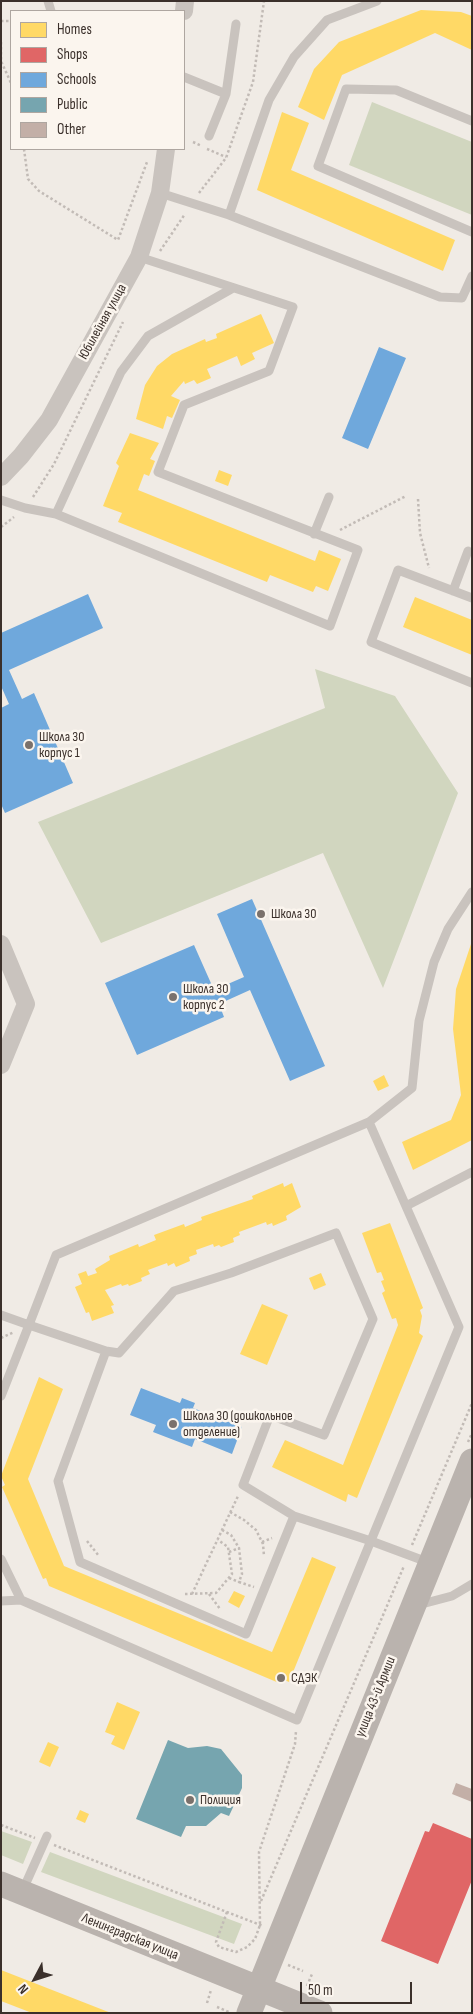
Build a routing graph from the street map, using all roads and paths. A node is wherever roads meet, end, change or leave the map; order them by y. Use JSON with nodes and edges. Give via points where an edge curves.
{"nodes":[{"id":1,"x":264,"y":1,"type":"edge"},
{"id":2,"x":377,"y":1,"type":"edge"},
{"id":3,"x":236,"y":24,"type":"dead end"},
{"id":4,"x":1,"y":42,"type":"edge"},
{"id":5,"x":185,"y":77,"type":"edge"},
{"id":6,"x":10,"y":81,"type":"edge"},
{"id":7,"x":226,"y":94,"type":"junction"},
{"id":8,"x":472,"y":121,"type":"edge"},
{"id":9,"x":209,"y":136,"type":"dead end"},
{"id":10,"x":193,"y":142,"type":"dead end"},
{"id":11,"x":24,"y":150,"type":"edge"},
{"id":12,"x":166,"y":150,"type":"edge"},
{"id":13,"x":226,"y":157,"type":"junction"},
{"id":14,"x":148,"y":158,"type":"dead end"},
{"id":15,"x":160,"y":193,"type":"junction"},
{"id":16,"x":192,"y":203,"type":"junction"},
{"id":17,"x":229,"y":216,"type":"junction"},
{"id":18,"x":472,"y":232,"type":"edge"},
{"id":19,"x":146,"y":260,"type":"junction"},
{"id":20,"x":472,"y":276,"type":"edge"},
{"id":21,"x":233,"y":288,"type":"junction"},
{"id":22,"x":127,"y":315,"type":"dead end"},
{"id":23,"x":1,"y":478,"type":"edge"},
{"id":24,"x":406,"y":496,"type":"dead end"},
{"id":25,"x":329,"y":497,"type":"dead end"},
{"id":26,"x":418,"y":499,"type":"dead end"},
{"id":27,"x":1,"y":500,"type":"edge"},
{"id":28,"x":26,"y":508,"type":"junction"},
{"id":29,"x":56,"y":514,"type":"junction"},
{"id":30,"x":1,"y":526,"type":"edge"},
{"id":31,"x":314,"y":534,"type":"junction"},
{"id":32,"x":325,"y":537,"type":"junction"},
{"id":33,"x":468,"y":551,"type":"dead end"},
{"id":34,"x":433,"y":583,"type":"junction"},
{"id":35,"x":453,"y":591,"type":"junction"},
{"id":36,"x":472,"y":598,"type":"edge"},
{"id":37,"x":472,"y":683,"type":"edge"},
{"id":38,"x":472,"y":892,"type":"edge"},
{"id":39,"x":1,"y":944,"type":"edge"},
{"id":40,"x":1,"y":1065,"type":"edge"},
{"id":41,"x":368,"y":1122,"type":"junction"},
{"id":42,"x":472,"y":1172,"type":"edge"},
{"id":43,"x":406,"y":1206,"type":"junction"},
{"id":44,"x":1,"y":1315,"type":"edge"},
{"id":45,"x":29,"y":1325,"type":"junction"},
{"id":46,"x":106,"y":1351,"type":"junction"},
{"id":47,"x":1,"y":1396,"type":"edge"},
{"id":48,"x":472,"y":1403,"type":"edge"},
{"id":49,"x":472,"y":1461,"type":"edge"},
{"id":50,"x":243,"y":1485,"type":"junction"},
{"id":51,"x":230,"y":1512,"type":"junction"},
{"id":52,"x":294,"y":1516,"type":"junction"},
{"id":53,"x":222,"y":1530,"type":"junction"},
{"id":54,"x":84,"y":1534,"type":"dead end"},
{"id":55,"x":218,"y":1540,"type":"junction"},
{"id":56,"x":371,"y":1541,"type":"junction"},
{"id":57,"x":239,"y":1548,"type":"junction"},
{"id":58,"x":228,"y":1552,"type":"junction"},
{"id":59,"x":408,"y":1555,"type":"junction"},
{"id":60,"x":1,"y":1559,"type":"edge"},
{"id":61,"x":264,"y":1562,"type":"dead end"},
{"id":62,"x":428,"y":1562,"type":"junction"},
{"id":63,"x":229,"y":1578,"type":"junction"},
{"id":64,"x":120,"y":1579,"type":"junction"},
{"id":65,"x":239,"y":1582,"type":"junction"},
{"id":66,"x":257,"y":1582,"type":"dead end"},
{"id":67,"x":472,"y":1584,"type":"edge"},
{"id":68,"x":156,"y":1594,"type":"junction"},
{"id":69,"x":192,"y":1594,"type":"junction"},
{"id":70,"x":21,"y":1600,"type":"junction"},
{"id":71,"x":1,"y":1601,"type":"edge"},
{"id":72,"x":413,"y":1607,"type":"junction"},
{"id":73,"x":297,"y":1720,"type":"junction"},
{"id":74,"x":1,"y":1825,"type":"edge"},
{"id":75,"x":46,"y":1839,"type":"junction"},
{"id":76,"x":12,"y":1888,"type":"edge"},
{"id":77,"x":261,"y":1900,"type":"junction"},
{"id":78,"x":227,"y":1912,"type":"junction"},
{"id":79,"x":269,"y":1929,"type":"junction"},
{"id":80,"x":216,"y":1972,"type":"junction"},
{"id":81,"x":259,"y":1989,"type":"junction"},
{"id":82,"x":217,"y":2007,"type":"dead end"},
{"id":83,"x":231,"y":2013,"type":"edge"},
{"id":84,"x":249,"y":2013,"type":"edge"},
{"id":85,"x":320,"y":2013,"type":"edge"}],
"edges":[{"from":1,"to":13,"type":"path","via":[[253,82]]},
{"from":2,"to":17,"type":"lane","via":[[327,20],[294,57],[269,100]]},
{"from":3,"to":7,"type":"lane"},
{"from":4,"to":6,"type":"path","via":[[1,61]]},
{"from":5,"to":7,"type":"lane"},
{"from":7,"to":9,"type":"lane"},
{"from":8,"to":18,"type":"lane","via":[[396,90],[346,89],[318,166]]},
{"from":10,"to":13,"type":"path"},
{"from":11,"to":14,"type":"path","via":[[28,179],[39,191],[118,240]]},
{"from":12,"to":15,"type":"street","name":"Юбилейная улица"},
{"from":13,"to":16,"type":"path"},
{"from":15,"to":16,"type":"lane"},
{"from":15,"to":19,"type":"street","name":"Юбилейная улица"},
{"from":16,"to":17,"type":"lane"},
{"from":16,"to":19,"type":"path"},
{"from":17,"to":20,"type":"lane","via":[[440,296],[462,298]]},
{"from":19,"to":21,"type":"lane"},
{"from":19,"to":23,"type":"street","name":"Юбилейная улица","via":[[49,420]]},
{"from":21,"to":29,"type":"lane","via":[[148,336],[122,372]]},
{"from":21,"to":31,"type":"lane","via":[[293,307],[269,371],[184,405],[158,472]]},
{"from":22,"to":28,"type":"path","via":[[54,464]]},
{"from":24,"to":32,"type":"path"},
{"from":25,"to":31,"type":"lane"},
{"from":26,"to":34,"type":"path","via":[[420,532]]},
{"from":27,"to":28,"type":"lane"},
{"from":28,"to":29,"type":"lane"},
{"from":28,"to":30,"type":"path"},
{"from":29,"to":32,"type":"lane","via":[[330,626],[358,550]]},
{"from":31,"to":32,"type":"lane"},
{"from":33,"to":35,"type":"lane"},
{"from":34,"to":35,"type":"lane"},
{"from":34,"to":37,"type":"lane","via":[[398,570],[371,642]]},
{"from":35,"to":36,"type":"lane"},
{"from":38,"to":41,"type":"lane","via":[[448,929],[434,962],[419,1021],[412,1088]]},
{"from":39,"to":40,"type":"street","via":[[26,1004]]},
{"from":41,"to":43,"type":"lane"},
{"from":41,"to":45,"type":"lane","via":[[56,1255]]},
{"from":42,"to":43,"type":"lane"},
{"from":43,"to":56,"type":"lane","via":[[459,1327]]},
{"from":44,"to":45,"type":"lane"},
{"from":45,"to":46,"type":"lane"},
{"from":45,"to":47,"type":"lane"},
{"from":46,"to":50,"type":"lane","via":[[119,1353],[174,1292],[336,1233],[373,1319],[324,1435],[270,1415]]},
{"from":46,"to":64,"type":"lane","via":[[58,1481],[80,1562]]},
{"from":48,"to":59,"type":"path"},
{"from":49,"to":62,"type":"main road","name":"улица 43-й Армии"},
{"from":50,"to":51,"type":"path"},
{"from":50,"to":52,"type":"lane"},
{"from":51,"to":53,"type":"path"},
{"from":51,"to":61,"type":"path","via":[[256,1530],[264,1544]]},
{"from":52,"to":56,"type":"lane"},
{"from":52,"to":68,"type":"lane","via":[[246,1634]]},
{"from":53,"to":55,"type":"path"},
{"from":53,"to":57,"type":"path"},
{"from":54,"to":64,"type":"path"},
{"from":55,"to":58,"type":"path","via":[[228,1547]]},
{"from":55,"to":69,"type":"path"},
{"from":56,"to":59,"type":"lane"},
{"from":56,"to":73,"type":"lane"},
{"from":57,"to":58,"type":"path"},
{"from":57,"to":65,"type":"path","via":[[242,1574]]},
{"from":58,"to":63,"type":"path","via":[[232,1574]]},
{"from":59,"to":62,"type":"lane"},
{"from":59,"to":77,"type":"path"},
{"from":60,"to":70,"type":"lane"},
{"from":62,"to":72,"type":"main road","name":"улица 43-й Армии"},
{"from":63,"to":65,"type":"path"},
{"from":63,"to":69,"type":"path","via":[[216,1593]]},
{"from":64,"to":68,"type":"lane"},
{"from":65,"to":66,"type":"path","via":[[254,1587]]},
{"from":67,"to":72,"type":"lane","via":[[452,1596]]},
{"from":68,"to":69,"type":"path"},
{"from":70,"to":71,"type":"lane"},
{"from":70,"to":73,"type":"lane"},
{"from":72,"to":79,"type":"main road","name":"улица 43-й Армии"},
{"from":73,"to":77,"type":"path","via":[[296,1744],[259,1852]]},
{"from":74,"to":75,"type":"path"},
{"from":75,"to":76,"type":"lane"},
{"from":75,"to":78,"type":"path"},
{"from":76,"to":80,"type":"main road","name":"Ленинградская улица"},
{"from":77,"to":79,"type":"path"},
{"from":78,"to":79,"type":"path"},
{"from":78,"to":79,"type":"path","via":[[216,1942],[218,1947],[236,1952]]},
{"from":79,"to":80,"type":"main road","name":"улица 43-й Армии","via":[[263,1954],[252,1963]]},
{"from":79,"to":81,"type":"main road","name":"улица 43-й Армии"},
{"from":80,"to":81,"type":"main road","name":"Ленинградская улица"},
{"from":81,"to":84,"type":"main road","name":"улица 43-й Армии"},
{"from":81,"to":85,"type":"main road","name":"Ленинградская улица"},
{"from":82,"to":83,"type":"path"}]}
